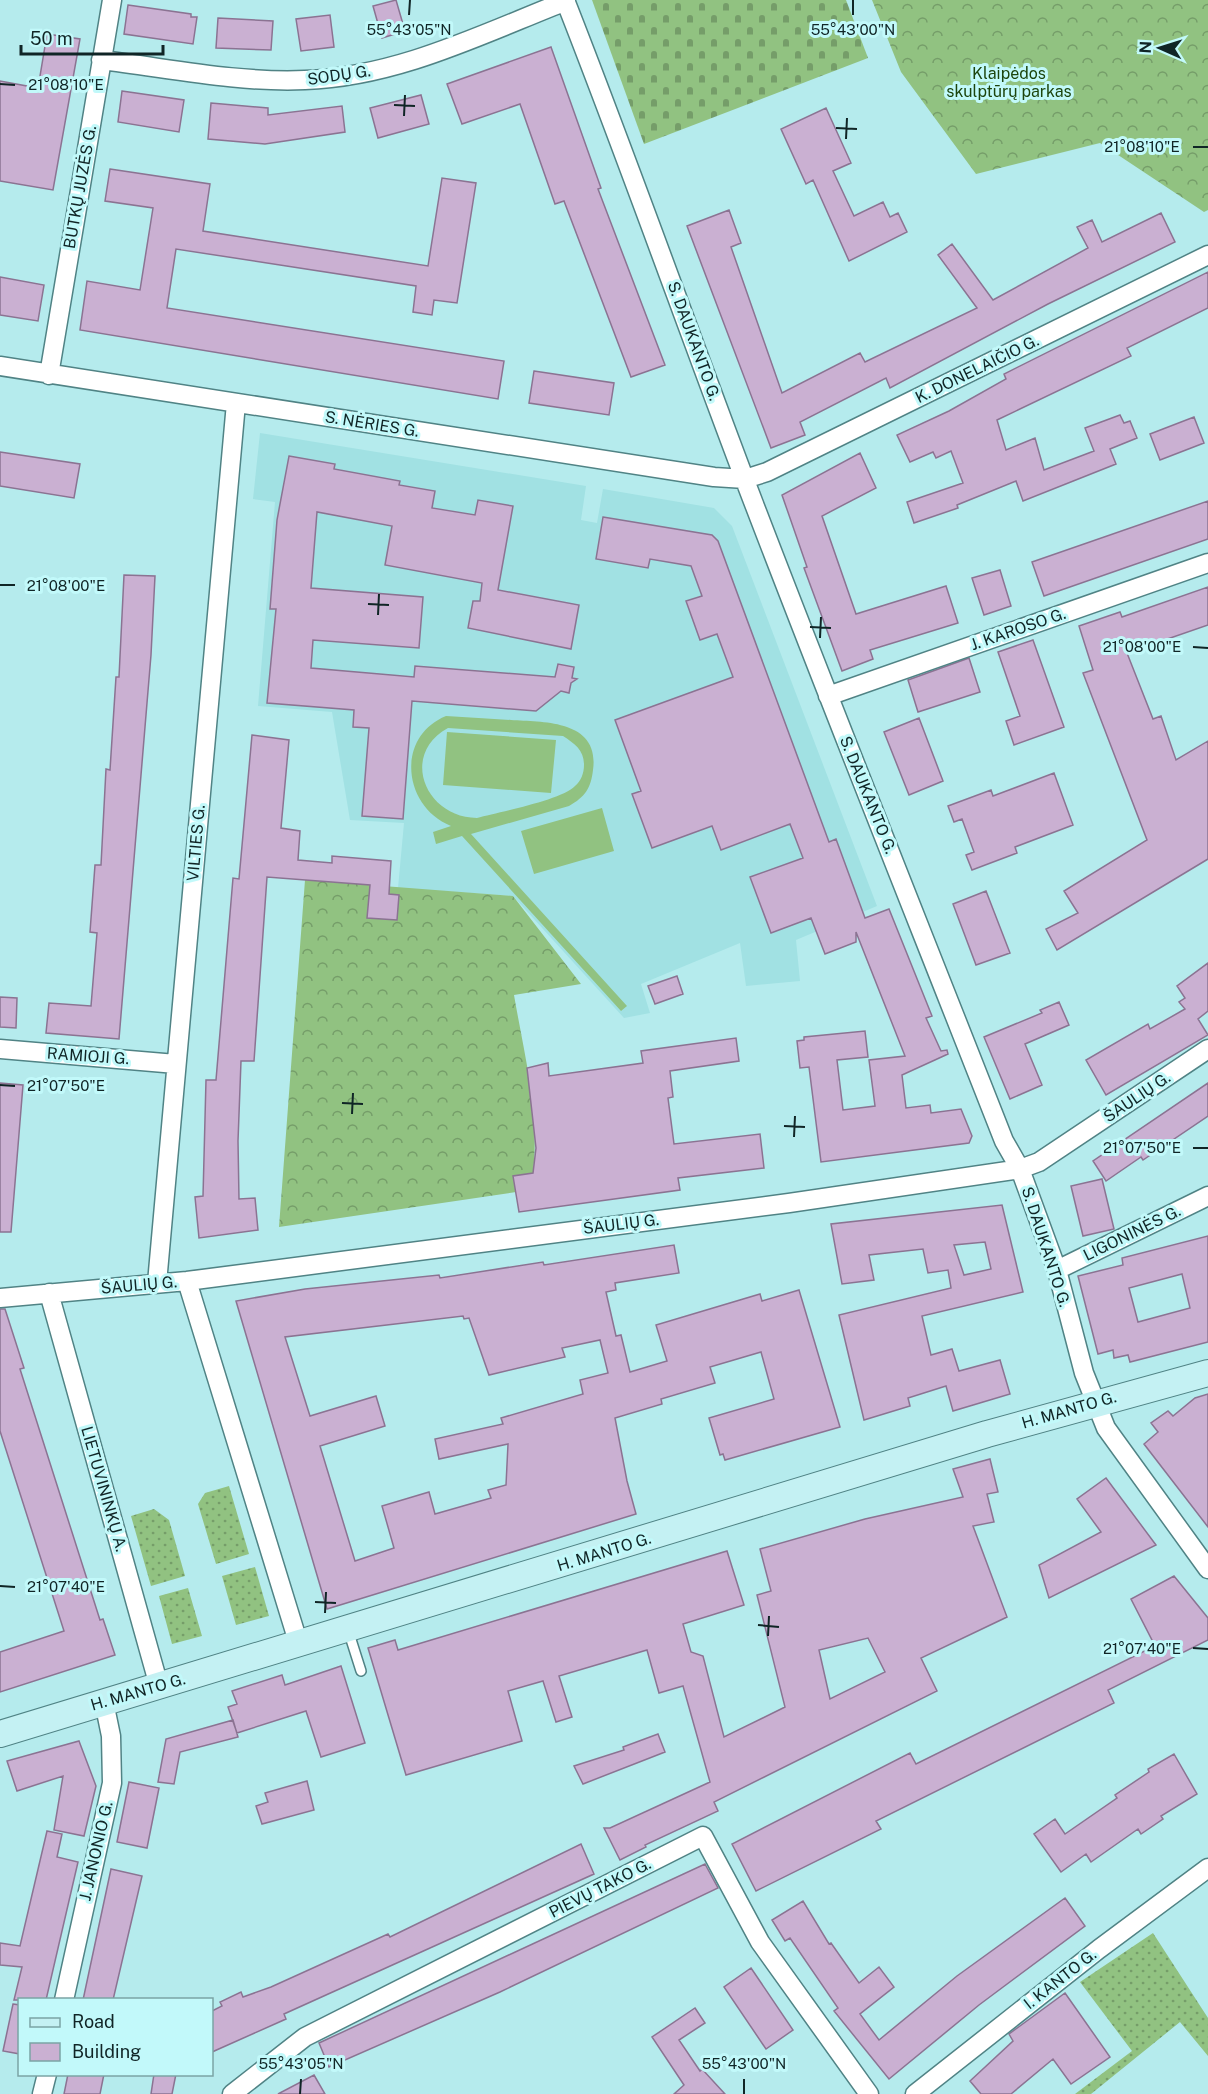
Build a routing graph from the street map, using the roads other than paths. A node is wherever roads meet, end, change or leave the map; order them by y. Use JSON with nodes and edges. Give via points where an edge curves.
{"nodes":[{"id":1,"x":112,"y":0,"type":"edge"},
{"id":2,"x":565,"y":1,"type":"edge"},
{"id":3,"x":101,"y":60,"type":"junction"},
{"id":4,"x":1208,"y":255,"type":"edge"},
{"id":5,"x":0,"y":366,"type":"edge"},
{"id":6,"x":49,"y":375,"type":"junction"},
{"id":7,"x":236,"y":403,"type":"junction"},
{"id":8,"x":745,"y":479,"type":"junction"},
{"id":9,"x":1208,"y":563,"type":"edge"},
{"id":10,"x":828,"y":696,"type":"junction"},
{"id":11,"x":0,"y":1049,"type":"edge"},
{"id":12,"x":1208,"y":1049,"type":"edge"},
{"id":13,"x":176,"y":1064,"type":"junction"},
{"id":14,"x":1020,"y":1169,"type":"junction"},
{"id":15,"x":1208,"y":1196,"type":"edge"},
{"id":16,"x":1057,"y":1270,"type":"junction"},
{"id":17,"x":187,"y":1281,"type":"junction"},
{"id":18,"x":157,"y":1283,"type":"junction"},
{"id":19,"x":49,"y":1293,"type":"junction"},
{"id":20,"x":0,"y":1298,"type":"edge"},
{"id":21,"x":1208,"y":1373,"type":"edge"},
{"id":22,"x":1096,"y":1402,"type":"junction"},
{"id":23,"x":1208,"y":1569,"type":"edge"},
{"id":24,"x":348,"y":1630,"type":"junction"},
{"id":25,"x":299,"y":1645,"type":"junction"},
{"id":26,"x":361,"y":1671,"type":"dead end"},
{"id":27,"x":159,"y":1686,"type":"junction"},
{"id":28,"x":104,"y":1702,"type":"junction"},
{"id":29,"x":0,"y":1734,"type":"edge"},
{"id":30,"x":1208,"y":1868,"type":"edge"},
{"id":31,"x":63,"y":1998,"type":"edge"},
{"id":32,"x":46,"y":2076,"type":"edge"},
{"id":33,"x":42,"y":2094,"type":"edge"},
{"id":34,"x":232,"y":2094,"type":"edge"},
{"id":35,"x":869,"y":2094,"type":"edge"},
{"id":36,"x":915,"y":2094,"type":"edge"}],
"edges":[{"from":1,"to":3,"type":"street","name":"BUTKŲ JUZĖS G."},
{"from":2,"to":3,"type":"street","name":"SODŲ G.","via":[[422,58],[343,76],[267,81]]},
{"from":2,"to":8,"type":"street","name":"S. DAUKANTO G."},
{"from":3,"to":6,"type":"street","name":"BUTKŲ JUZĖS G."},
{"from":4,"to":8,"type":"street","name":"K. DONELAIČIO G.","via":[[894,411]]},
{"from":5,"to":6,"type":"street","name":"S. NĖRIES G."},
{"from":6,"to":7,"type":"street","name":"S. NĖRIES G."},
{"from":7,"to":8,"type":"street","name":"S. NĖRIES G."},
{"from":7,"to":13,"type":"street","name":"VILTIES G."},
{"from":8,"to":10,"type":"street","name":"S. DAUKANTO G."},
{"from":9,"to":10,"type":"street","name":"J. KAROSO G."},
{"from":10,"to":14,"type":"street","name":"S. DAUKANTO G.","via":[[1004,1141]]},
{"from":11,"to":13,"type":"street","name":"RAMIOJI G."},
{"from":12,"to":14,"type":"street","name":"ŠAULIŲ G.","via":[[1039,1162]]},
{"from":13,"to":18,"type":"street","name":"VILTIES G."},
{"from":14,"to":16,"type":"street","name":"S. DAUKANTO G."},
{"from":14,"to":17,"type":"street","name":"ŠAULIŲ G."},
{"from":15,"to":16,"type":"street","name":"LIGONINĖS G."},
{"from":16,"to":22,"type":"street","name":"S. DAUKANTO G.","via":[[1084,1373]]},
{"from":17,"to":18,"type":"street","name":"ŠAULIŲ G."},
{"from":17,"to":25,"type":"street"},
{"from":18,"to":19,"type":"street","name":"ŠAULIŲ G."},
{"from":19,"to":20,"type":"street","name":"ŠAULIŲ G."},
{"from":19,"to":27,"type":"street","name":"LIETUVININKŲ A."},
{"from":21,"to":22,"type":"main road","name":"H. MANTO G."},
{"from":22,"to":23,"type":"street","name":"S. DAUKANTO G.","via":[[1106,1428]]},
{"from":22,"to":24,"type":"main road","name":"H. MANTO G."},
{"from":24,"to":25,"type":"main road","name":"H. MANTO G."},
{"from":24,"to":26,"type":"lane"},
{"from":25,"to":27,"type":"main road","name":"H. MANTO G."},
{"from":27,"to":28,"type":"main road","name":"H. MANTO G."},
{"from":28,"to":29,"type":"main road","name":"H. MANTO G."},
{"from":28,"to":31,"type":"street","name":"J. JANONIO G.","via":[[111,1736],[112,1783]]},
{"from":30,"to":36,"type":"street","name":"I. KANTO G."},
{"from":32,"to":33,"type":"street"},
{"from":34,"to":35,"type":"street","name":"PIEVŲ TAKO G.","via":[[305,2037],[703,1836],[760,1942]]}]}
